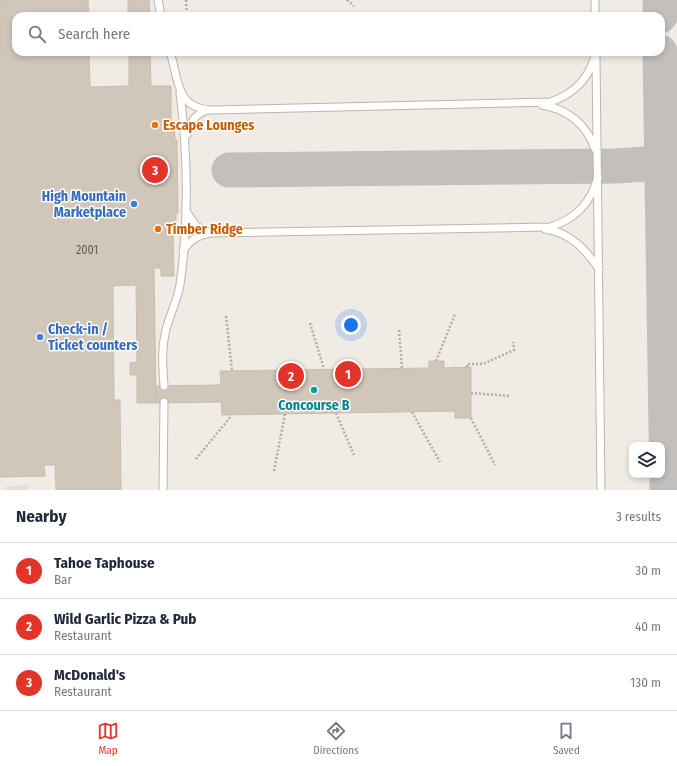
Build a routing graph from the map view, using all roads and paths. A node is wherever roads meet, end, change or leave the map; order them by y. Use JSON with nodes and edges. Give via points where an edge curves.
{"nodes":[{"id":1,"x":158,"y":0,"type":"edge"},
{"id":2,"x":186,"y":0,"type":"edge"},
{"id":3,"x":347,"y":0,"type":"edge"},
{"id":4,"x":595,"y":0,"type":"edge"},
{"id":5,"x":354,"y":6,"type":"dead end"},
{"id":6,"x":160,"y":12,"type":"edge"},
{"id":7,"x":186,"y":12,"type":"edge"},
{"id":8,"x":595,"y":12,"type":"edge"},
{"id":9,"x":171,"y":56,"type":"edge"},
{"id":10,"x":595,"y":56,"type":"edge"},
{"id":11,"x":596,"y":56,"type":"edge"},
{"id":12,"x":179,"y":88,"type":"junction"},
{"id":13,"x":534,"y":104,"type":"junction"},
{"id":14,"x":211,"y":110,"type":"junction"},
{"id":15,"x":186,"y":142,"type":"junction"},
{"id":16,"x":598,"y":159,"type":"junction"},
{"id":17,"x":598,"y":177,"type":"junction"},
{"id":18,"x":186,"y":211,"type":"junction"},
{"id":19,"x":539,"y":229,"type":"junction"},
{"id":20,"x":211,"y":233,"type":"junction"},
{"id":21,"x":183,"y":251,"type":"junction"},
{"id":22,"x":599,"y":269,"type":"junction"},
{"id":23,"x":455,"y":314,"type":"dead end"},
{"id":24,"x":226,"y":316,"type":"dead end"},
{"id":25,"x":310,"y":323,"type":"dead end"},
{"id":26,"x":399,"y":330,"type":"dead end"},
{"id":27,"x":513,"y":342,"type":"dead end"},
{"id":28,"x":436,"y":361,"type":"dead end"},
{"id":29,"x":467,"y":367,"type":"dead end"},
{"id":30,"x":402,"y":368,"type":"dead end"},
{"id":31,"x":324,"y":369,"type":"dead end"},
{"id":32,"x":232,"y":371,"type":"dead end"},
{"id":33,"x":164,"y":386,"type":"dead end"},
{"id":34,"x":471,"y":393,"type":"dead end"},
{"id":35,"x":510,"y":396,"type":"dead end"},
{"id":36,"x":164,"y":402,"type":"dead end"},
{"id":37,"x":412,"y":412,"type":"dead end"},
{"id":38,"x":336,"y":413,"type":"dead end"},
{"id":39,"x":284,"y":414,"type":"dead end"},
{"id":40,"x":232,"y":415,"type":"dead end"},
{"id":41,"x":471,"y":418,"type":"dead end"},
{"id":42,"x":354,"y":455,"type":"dead end"},
{"id":43,"x":196,"y":459,"type":"dead end"},
{"id":44,"x":440,"y":462,"type":"dead end"},
{"id":45,"x":495,"y":465,"type":"dead end"},
{"id":46,"x":274,"y":471,"type":"dead end"},
{"id":47,"x":163,"y":490,"type":"edge"},
{"id":48,"x":601,"y":490,"type":"edge"}],
"edges":[{"from":1,"to":6,"type":"lane"},
{"from":2,"to":7,"type":"path"},
{"from":3,"to":5,"type":"path"},
{"from":4,"to":8,"type":"lane"},
{"from":9,"to":12,"type":"lane"},
{"from":10,"to":13,"type":"lane","via":[[590,70],[577,88],[560,99]]},
{"from":11,"to":16,"type":"lane"},
{"from":12,"to":14,"type":"lane","via":[[184,98],[192,105]]},
{"from":12,"to":15,"type":"lane"},
{"from":13,"to":14,"type":"lane"},
{"from":13,"to":16,"type":"lane","via":[[556,108],[578,121],[591,138]]},
{"from":14,"to":15,"type":"lane","via":[[199,114],[192,121]]},
{"from":15,"to":18,"type":"lane"},
{"from":16,"to":17,"type":"lane"},
{"from":17,"to":19,"type":"lane","via":[[591,196],[579,212],[558,225]]},
{"from":17,"to":22,"type":"lane"},
{"from":18,"to":20,"type":"lane","via":[[196,226]]},
{"from":18,"to":21,"type":"lane"},
{"from":19,"to":20,"type":"lane"},
{"from":19,"to":22,"type":"lane","via":[[553,230],[572,238]]},
{"from":20,"to":21,"type":"lane","via":[[195,238]]},
{"from":21,"to":33,"type":"lane","via":[[180,285],[163,345]]},
{"from":22,"to":48,"type":"lane"},
{"from":23,"to":28,"type":"path"},
{"from":24,"to":32,"type":"path"},
{"from":25,"to":31,"type":"path"},
{"from":26,"to":30,"type":"path"},
{"from":27,"to":29,"type":"path","via":[[514,350],[483,364],[467,364]]},
{"from":34,"to":35,"type":"path"},
{"from":36,"to":47,"type":"lane"},
{"from":37,"to":44,"type":"path"},
{"from":38,"to":42,"type":"path"},
{"from":39,"to":46,"type":"path"},
{"from":40,"to":43,"type":"path"},
{"from":41,"to":45,"type":"path"}]}
